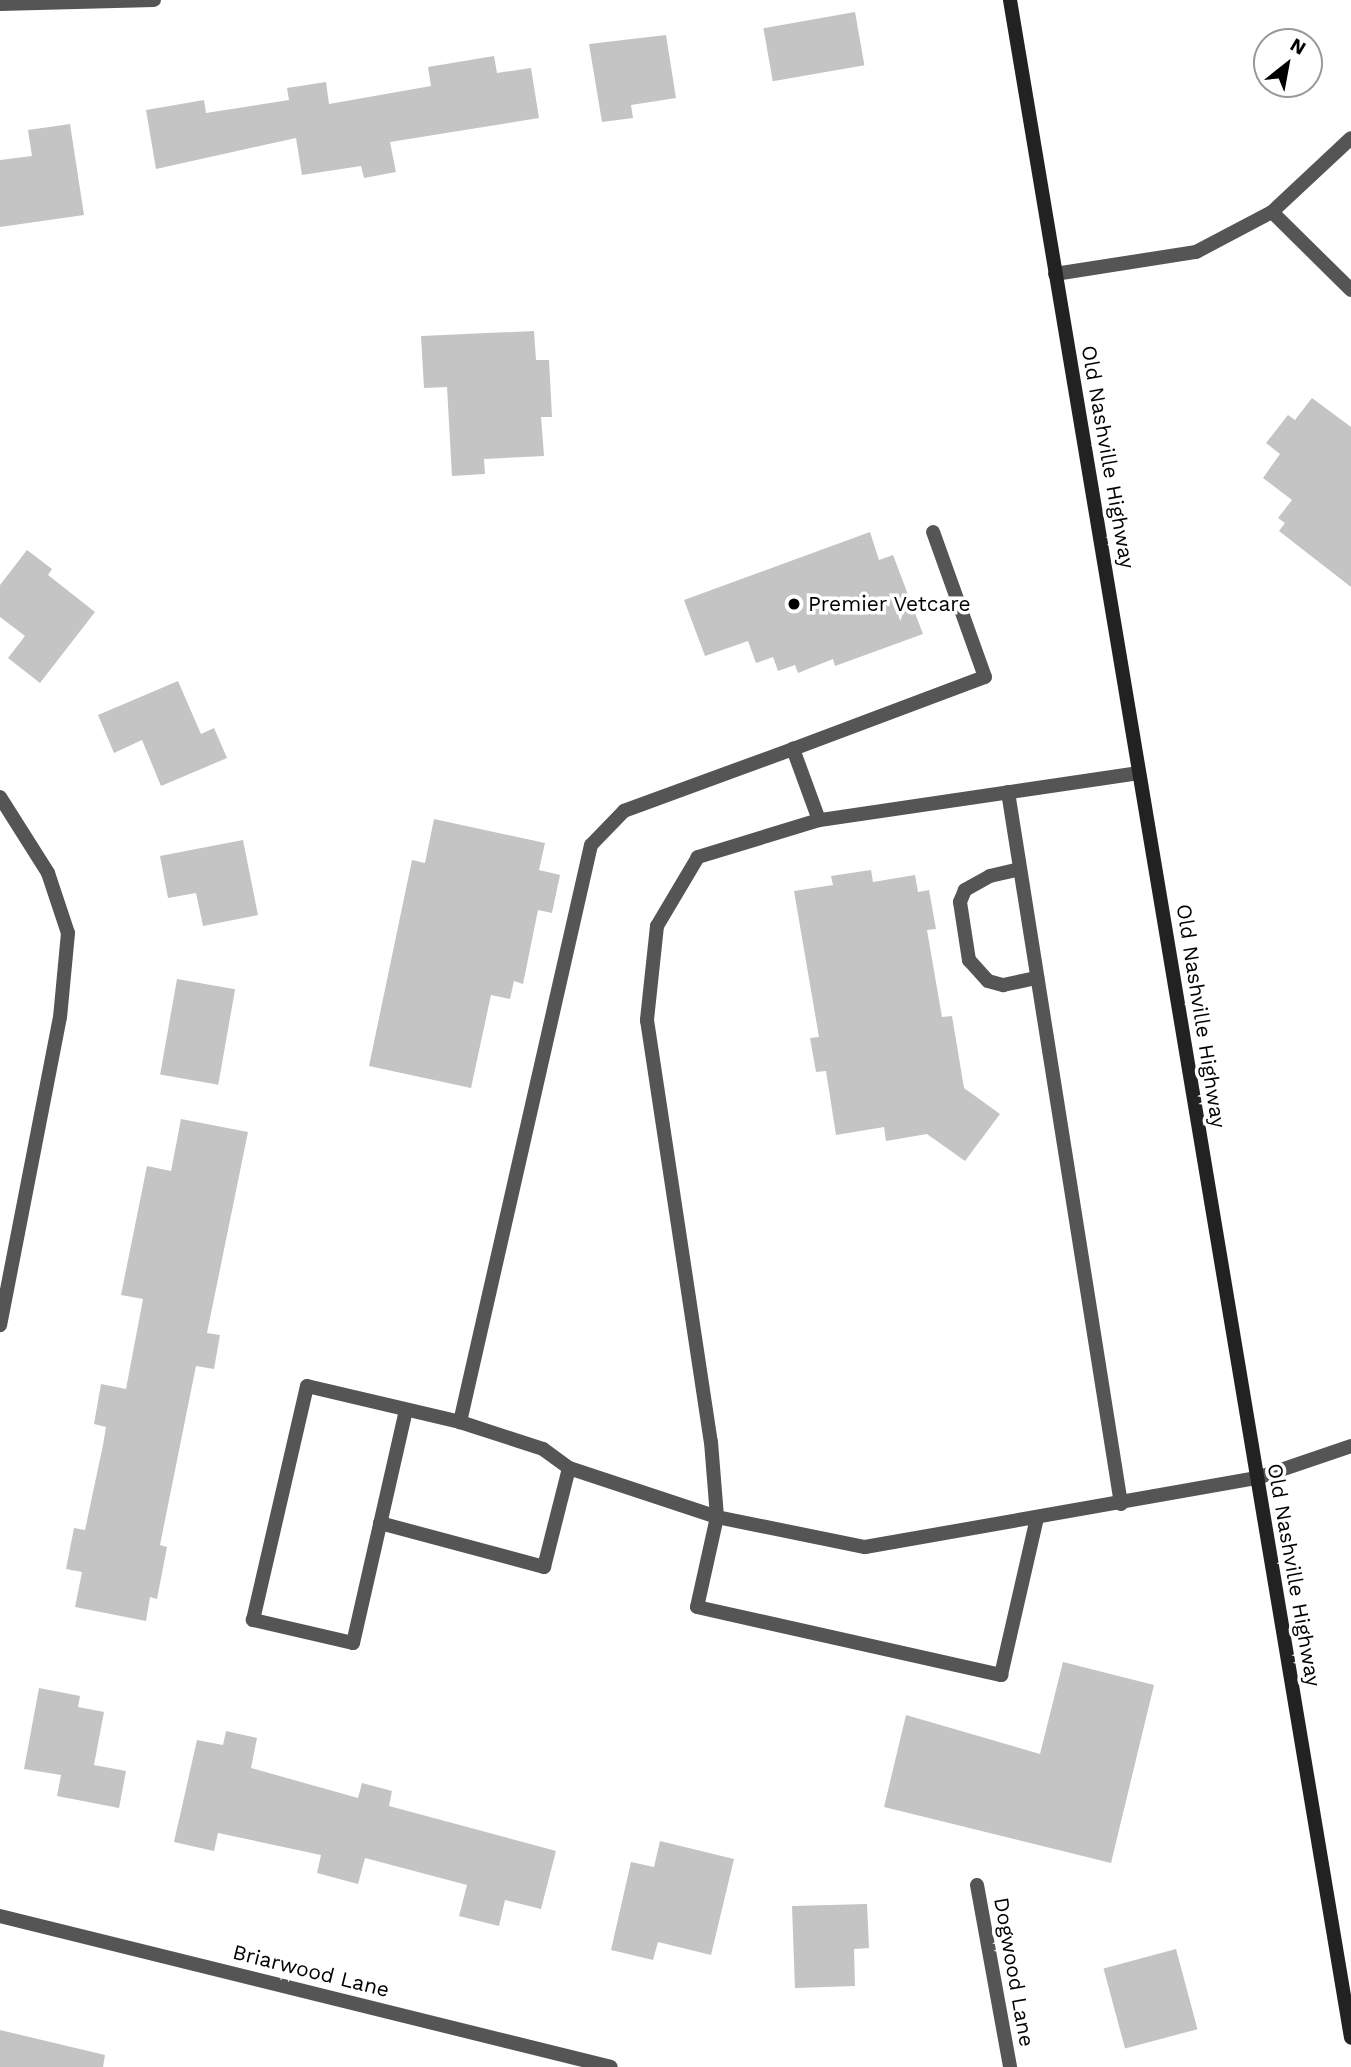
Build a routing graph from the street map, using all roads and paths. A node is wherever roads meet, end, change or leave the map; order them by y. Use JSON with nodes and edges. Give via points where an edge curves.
{"nodes":[{"id":1,"x":154,"y":0,"type":"edge"},
{"id":2,"x":1010,"y":0,"type":"edge"},
{"id":3,"x":0,"y":4,"type":"edge"},
{"id":4,"x":1351,"y":138,"type":"edge"},
{"id":5,"x":1272,"y":212,"type":"junction"},
{"id":6,"x":1055,"y":274,"type":"junction"},
{"id":7,"x":1351,"y":290,"type":"edge"},
{"id":8,"x":933,"y":532,"type":"dead end"},
{"id":9,"x":793,"y":749,"type":"junction"},
{"id":10,"x":1139,"y":773,"type":"junction"},
{"id":11,"x":1008,"y":792,"type":"junction"},
{"id":12,"x":0,"y":797,"type":"edge"},
{"id":13,"x":819,"y":820,"type":"junction"},
{"id":14,"x":1020,"y":870,"type":"junction"},
{"id":15,"x":1037,"y":978,"type":"junction"},
{"id":16,"x":0,"y":1325,"type":"edge"},
{"id":17,"x":406,"y":1410,"type":"junction"},
{"id":18,"x":460,"y":1422,"type":"junction"},
{"id":19,"x":1351,"y":1446,"type":"edge"},
{"id":20,"x":569,"y":1468,"type":"junction"},
{"id":21,"x":1257,"y":1478,"type":"junction"},
{"id":22,"x":1121,"y":1504,"type":"junction"},
{"id":23,"x":718,"y":1517,"type":"junction"},
{"id":24,"x":1037,"y":1518,"type":"junction"},
{"id":25,"x":380,"y":1523,"type":"junction"},
{"id":26,"x":978,"y":1885,"type":"dead end"},
{"id":27,"x":0,"y":1916,"type":"edge"},
{"id":28,"x":1351,"y":2038,"type":"edge"},
{"id":29,"x":611,"y":2067,"type":"edge"},
{"id":30,"x":1010,"y":2067,"type":"edge"}],
"edges":[{"from":1,"to":3,"type":"street"},
{"from":2,"to":6,"type":"main road","name":"Old Nashville Highway"},
{"from":4,"to":5,"type":"street"},
{"from":5,"to":6,"type":"street","via":[[1196,252]]},
{"from":5,"to":7,"type":"street"},
{"from":6,"to":10,"type":"main road","name":"Old Nashville Highway"},
{"from":8,"to":9,"type":"street","via":[[985,677]]},
{"from":9,"to":13,"type":"street"},
{"from":9,"to":18,"type":"street","via":[[624,811],[591,845]]},
{"from":10,"to":11,"type":"street"},
{"from":10,"to":21,"type":"main road","name":"Old Nashville Highway"},
{"from":11,"to":13,"type":"street"},
{"from":11,"to":14,"type":"street"},
{"from":12,"to":16,"type":"street","via":[[48,873],[68,933],[60,1017]]},
{"from":13,"to":23,"type":"street","via":[[698,857],[657,926],[647,1020],[711,1442]]},
{"from":14,"to":15,"type":"street"},
{"from":14,"to":15,"type":"street","via":[[990,876],[965,890],[960,902],[967,948],[974,971],[988,981],[1003,985]]},
{"from":15,"to":22,"type":"street"},
{"from":17,"to":18,"type":"street"},
{"from":17,"to":25,"type":"street"},
{"from":17,"to":25,"type":"street","via":[[307,1387],[253,1620],[353,1643]]},
{"from":18,"to":20,"type":"street","via":[[543,1449]]},
{"from":19,"to":21,"type":"street"},
{"from":20,"to":23,"type":"street"},
{"from":20,"to":25,"type":"street","via":[[544,1567]]},
{"from":21,"to":22,"type":"street"},
{"from":21,"to":28,"type":"main road","name":"Old Nashville Highway"},
{"from":22,"to":24,"type":"street"},
{"from":23,"to":24,"type":"street","via":[[865,1547]]},
{"from":23,"to":24,"type":"street","via":[[697,1608],[1001,1675]]},
{"from":26,"to":30,"type":"street","name":"Dogwood Lane"},
{"from":27,"to":29,"type":"street","name":"Briarwood Lane"}]}
